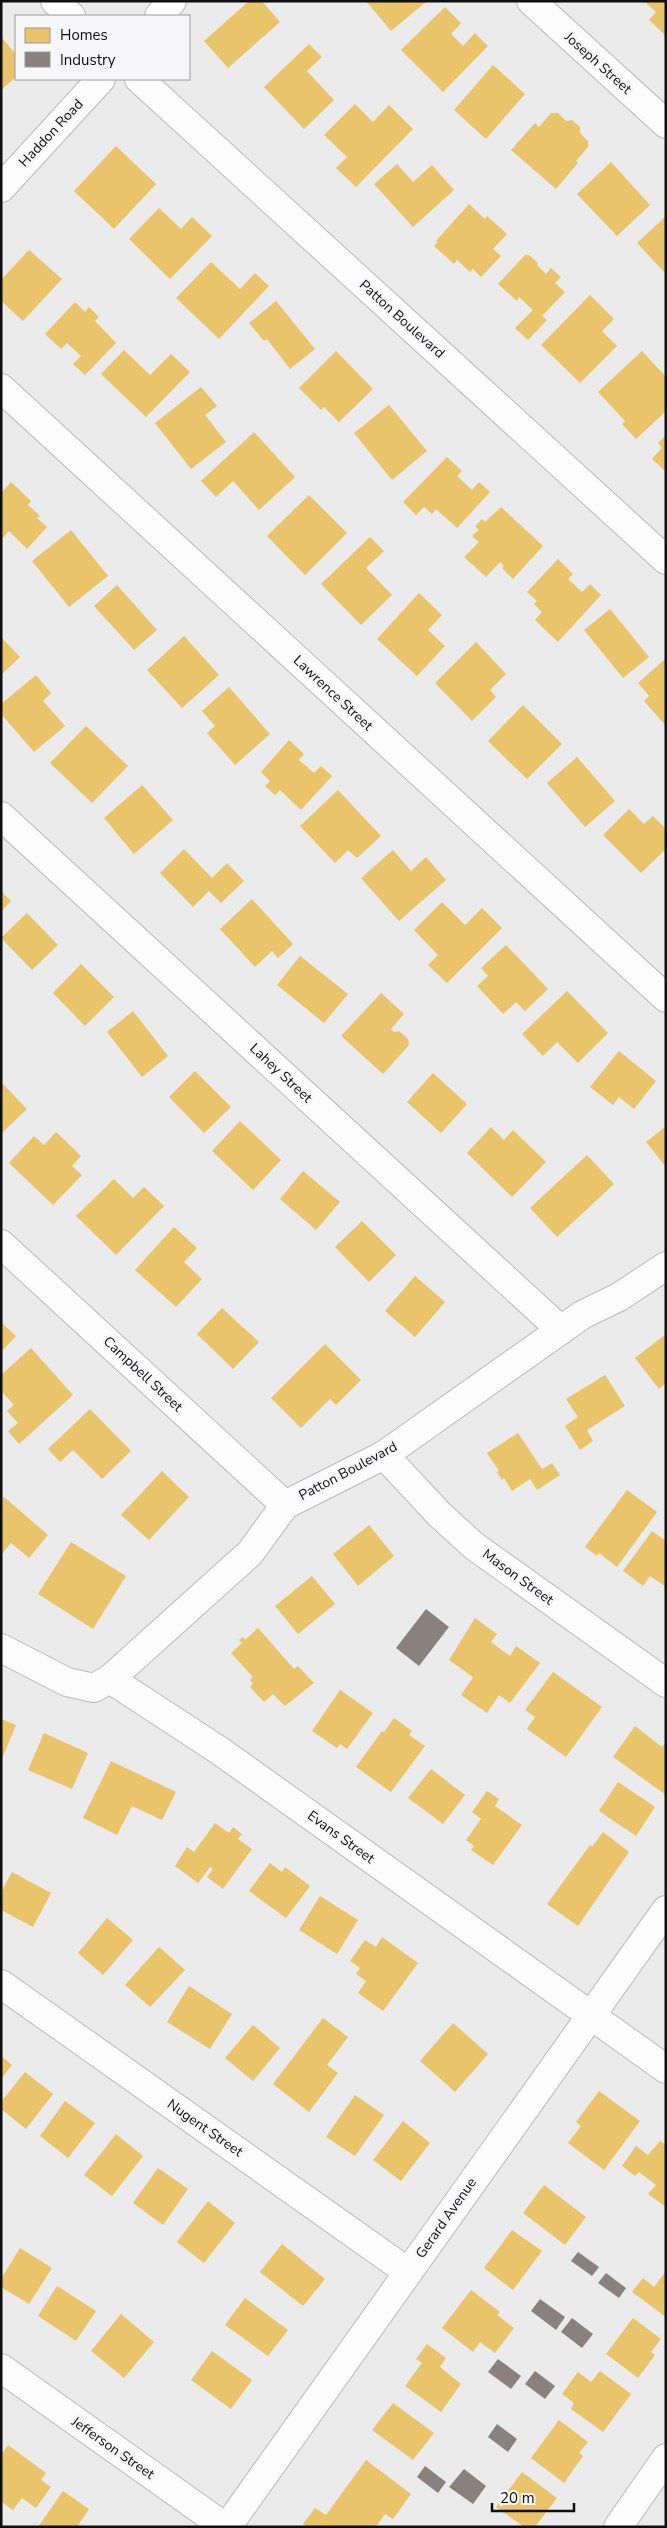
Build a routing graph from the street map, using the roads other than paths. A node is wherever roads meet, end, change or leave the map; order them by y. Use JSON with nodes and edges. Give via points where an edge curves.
{"nodes":[{"id":1,"x":55,"y":1,"type":"edge"},
{"id":2,"x":172,"y":1,"type":"edge"},
{"id":3,"x":531,"y":1,"type":"edge"},
{"id":4,"x":70,"y":15,"type":"edge"},
{"id":5,"x":160,"y":15,"type":"edge"},
{"id":6,"x":100,"y":80,"type":"edge"},
{"id":7,"x":140,"y":80,"type":"edge"},
{"id":8,"x":666,"y":124,"type":"edge"},
{"id":9,"x":1,"y":188,"type":"edge"},
{"id":10,"x":1,"y":388,"type":"edge"},
{"id":11,"x":666,"y":560,"type":"edge"},
{"id":12,"x":1,"y":816,"type":"edge"},
{"id":13,"x":666,"y":998,"type":"edge"},
{"id":14,"x":1,"y":1244,"type":"edge"},
{"id":15,"x":666,"y":1266,"type":"edge"},
{"id":16,"x":561,"y":1330,"type":"junction"},
{"id":17,"x":384,"y":1455,"type":"junction"},
{"id":18,"x":285,"y":1505,"type":"junction"},
{"id":19,"x":1,"y":1648,"type":"edge"},
{"id":20,"x":110,"y":1679,"type":"junction"},
{"id":21,"x":666,"y":1683,"type":"edge"},
{"id":22,"x":666,"y":1910,"type":"edge"},
{"id":23,"x":1,"y":1984,"type":"edge"},
{"id":24,"x":591,"y":2015,"type":"junction"},
{"id":25,"x":666,"y":2069,"type":"edge"},
{"id":26,"x":408,"y":2272,"type":"junction"},
{"id":27,"x":1,"y":2368,"type":"edge"},
{"id":28,"x":666,"y":2458,"type":"edge"},
{"id":29,"x":226,"y":2527,"type":"edge"},
{"id":30,"x":618,"y":2527,"type":"edge"}],
"edges":[{"from":1,"to":4,"type":"street"},
{"from":2,"to":5,"type":"street"},
{"from":3,"to":8,"type":"street","name":"Joseph Street"},
{"from":6,"to":9,"type":"street","name":"Haddon Road"},
{"from":7,"to":11,"type":"street","name":"Patton Boulevard"},
{"from":10,"to":13,"type":"street","name":"Lawrence Street"},
{"from":12,"to":16,"type":"street","name":"Lahey Street"},
{"from":14,"to":18,"type":"street","name":"Campbell Street"},
{"from":15,"to":16,"type":"street","name":"Patton Boulevard"},
{"from":16,"to":17,"type":"street","name":"Patton Boulevard"},
{"from":17,"to":18,"type":"street","name":"Patton Boulevard"},
{"from":17,"to":21,"type":"street","name":"Mason Street","via":[[474,1546]]},
{"from":18,"to":20,"type":"street","name":"Patton Boulevard","via":[[250,1553]]},
{"from":19,"to":20,"type":"street","via":[[67,1682],[94,1688]]},
{"from":20,"to":24,"type":"street","name":"Evans Street","via":[[220,1751]]},
{"from":22,"to":24,"type":"street","name":"Gerard Avenue"},
{"from":23,"to":26,"type":"street","name":"Nugent Street"},
{"from":24,"to":25,"type":"street","name":"Evans Street"},
{"from":24,"to":26,"type":"street","name":"Gerard Avenue"},
{"from":26,"to":29,"type":"street","name":"Gerard Avenue"},
{"from":27,"to":29,"type":"street","name":"Jefferson Street"},
{"from":28,"to":30,"type":"street"}]}
